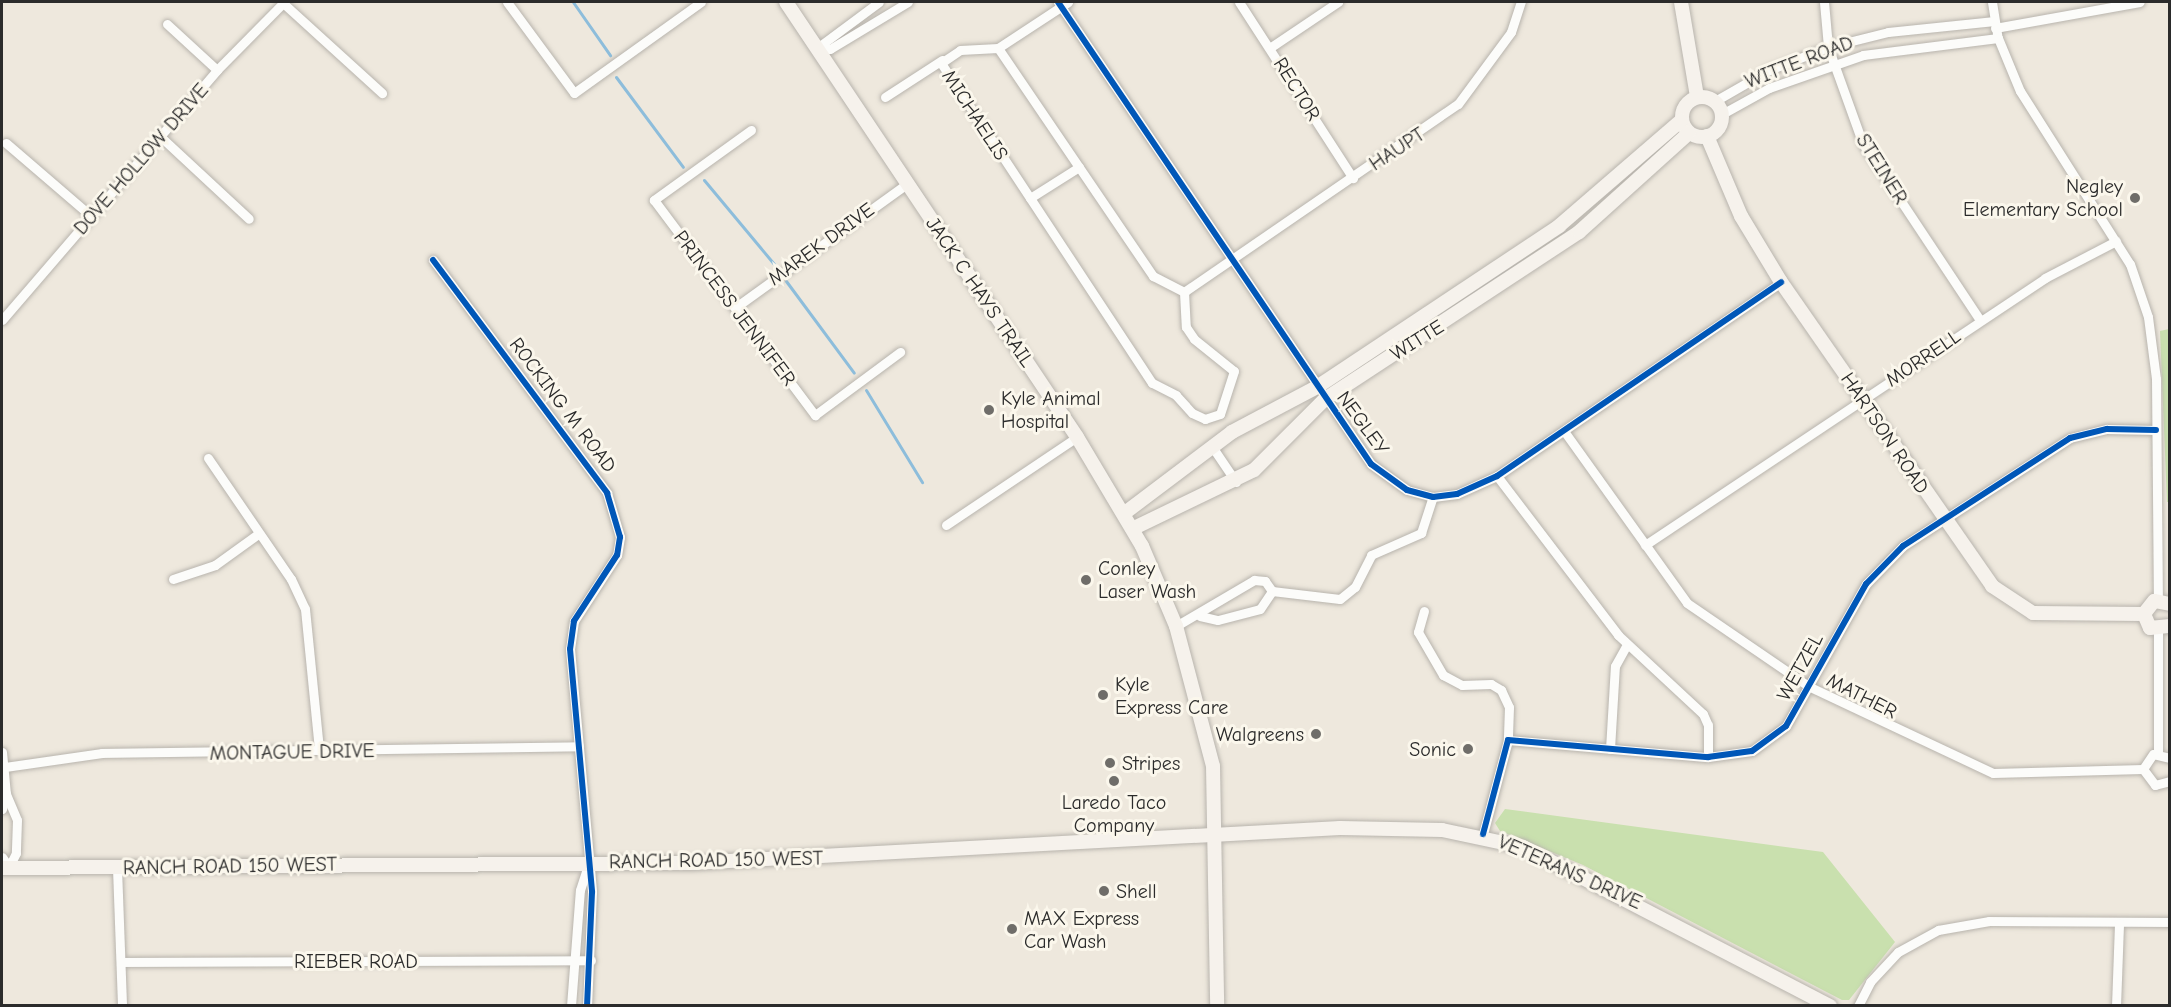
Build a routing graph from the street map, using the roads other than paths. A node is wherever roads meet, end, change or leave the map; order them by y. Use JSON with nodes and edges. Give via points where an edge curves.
{"nodes":[{"id":1,"x":284,"y":2,"type":"edge"},
{"id":2,"x":507,"y":2,"type":"edge"},
{"id":3,"x":702,"y":2,"type":"edge"},
{"id":4,"x":786,"y":2,"type":"edge"},
{"id":5,"x":879,"y":2,"type":"edge"},
{"id":6,"x":908,"y":2,"type":"edge"},
{"id":7,"x":1239,"y":2,"type":"edge"},
{"id":8,"x":1338,"y":2,"type":"edge"},
{"id":9,"x":1521,"y":2,"type":"edge"},
{"id":10,"x":1681,"y":2,"type":"edge"},
{"id":11,"x":1824,"y":2,"type":"edge"},
{"id":12,"x":1992,"y":2,"type":"edge"},
{"id":13,"x":2140,"y":2,"type":"edge"},
{"id":14,"x":1062,"y":3,"type":"edge"},
{"id":15,"x":167,"y":24,"type":"dead end"},
{"id":16,"x":1996,"y":29,"type":"junction"},
{"id":17,"x":1270,"y":47,"type":"junction"},
{"id":18,"x":1828,"y":47,"type":"junction"},
{"id":19,"x":817,"y":48,"type":"junction"},
{"id":20,"x":998,"y":48,"type":"junction"},
{"id":21,"x":942,"y":60,"type":"junction"},
{"id":22,"x":1834,"y":65,"type":"junction"},
{"id":23,"x":217,"y":70,"type":"junction"},
{"id":24,"x":382,"y":93,"type":"dead end"},
{"id":25,"x":885,"y":97,"type":"dead end"},
{"id":26,"x":1697,"y":97,"type":"junction"},
{"id":27,"x":1719,"y":108,"type":"junction"},
{"id":28,"x":1682,"y":120,"type":"junction"},
{"id":29,"x":751,"y":130,"type":"dead end"},
{"id":30,"x":1689,"y":133,"type":"junction"},
{"id":31,"x":1707,"y":136,"type":"junction"},
{"id":32,"x":163,"y":140,"type":"junction"},
{"id":33,"x":6,"y":143,"type":"dead end"},
{"id":34,"x":1079,"y":166,"type":"junction"},
{"id":35,"x":1353,"y":178,"type":"junction"},
{"id":36,"x":908,"y":183,"type":"junction"},
{"id":37,"x":1599,"y":191,"type":"junction"},
{"id":38,"x":1030,"y":198,"type":"junction"},
{"id":39,"x":1610,"y":202,"type":"junction"},
{"id":40,"x":92,"y":217,"type":"junction"},
{"id":41,"x":249,"y":219,"type":"dead end"},
{"id":42,"x":2116,"y":240,"type":"junction"},
{"id":43,"x":1514,"y":256,"type":"junction"},
{"id":44,"x":433,"y":260,"type":"dead end"},
{"id":45,"x":1232,"y":260,"type":"junction"},
{"id":46,"x":1522,"y":271,"type":"junction"},
{"id":47,"x":1781,"y":282,"type":"junction"},
{"id":48,"x":1184,"y":292,"type":"junction"},
{"id":49,"x":736,"y":307,"type":"junction"},
{"id":50,"x":2,"y":320,"type":"edge"},
{"id":51,"x":1980,"y":320,"type":"junction"},
{"id":52,"x":900,"y":352,"type":"dead end"},
{"id":53,"x":1321,"y":393,"type":"junction"},
{"id":54,"x":1862,"y":399,"type":"junction"},
{"id":55,"x":1220,"y":414,"type":"junction"},
{"id":56,"x":2156,"y":430,"type":"junction"},
{"id":57,"x":1564,"y":431,"type":"junction"},
{"id":58,"x":1232,"y":432,"type":"junction"},
{"id":59,"x":1077,"y":437,"type":"junction"},
{"id":60,"x":1213,"y":448,"type":"junction"},
{"id":61,"x":208,"y":458,"type":"dead end"},
{"id":62,"x":1497,"y":476,"type":"junction"},
{"id":63,"x":1236,"y":482,"type":"junction"},
{"id":64,"x":1433,"y":497,"type":"junction"},
{"id":65,"x":1126,"y":512,"type":"junction"},
{"id":66,"x":1944,"y":519,"type":"junction"},
{"id":67,"x":946,"y":525,"type":"dead end"},
{"id":68,"x":1134,"y":528,"type":"junction"},
{"id":69,"x":258,"y":534,"type":"junction"},
{"id":70,"x":1645,"y":545,"type":"junction"},
{"id":71,"x":173,"y":579,"type":"dead end"},
{"id":72,"x":1272,"y":591,"type":"junction"},
{"id":73,"x":2164,"y":602,"type":"edge"},
{"id":74,"x":1424,"y":612,"type":"dead end"},
{"id":75,"x":2144,"y":614,"type":"junction"},
{"id":76,"x":1200,"y":616,"type":"junction"},
{"id":77,"x":1176,"y":626,"type":"junction"},
{"id":78,"x":2164,"y":628,"type":"edge"},
{"id":79,"x":1627,"y":644,"type":"junction"},
{"id":80,"x":1808,"y":686,"type":"junction"},
{"id":81,"x":1508,"y":740,"type":"junction"},
{"id":82,"x":579,"y":746,"type":"junction"},
{"id":83,"x":1610,"y":748,"type":"junction"},
{"id":84,"x":319,"y":750,"type":"junction"},
{"id":85,"x":2,"y":752,"type":"edge"},
{"id":86,"x":2158,"y":753,"type":"junction"},
{"id":87,"x":1708,"y":757,"type":"junction"},
{"id":88,"x":2169,"y":758,"type":"edge"},
{"id":89,"x":5,"y":767,"type":"junction"},
{"id":90,"x":2143,"y":769,"type":"junction"},
{"id":91,"x":2169,"y":781,"type":"edge"},
{"id":92,"x":6,"y":794,"type":"junction"},
{"id":93,"x":2,"y":809,"type":"edge"},
{"id":94,"x":1214,"y":833,"type":"junction"},
{"id":95,"x":1483,"y":834,"type":"junction"},
{"id":96,"x":589,"y":861,"type":"junction"},
{"id":97,"x":4,"y":864,"type":"edge"},
{"id":98,"x":117,"y":868,"type":"junction"},
{"id":99,"x":2169,"y":922,"type":"edge"},
{"id":100,"x":2120,"y":923,"type":"junction"},
{"id":101,"x":576,"y":960,"type":"junction"},
{"id":102,"x":591,"y":960,"type":"junction"},
{"id":103,"x":121,"y":962,"type":"junction"},
{"id":104,"x":122,"y":1005,"type":"edge"},
{"id":105,"x":571,"y":1005,"type":"edge"},
{"id":106,"x":587,"y":1005,"type":"edge"},
{"id":107,"x":1217,"y":1005,"type":"edge"},
{"id":108,"x":1830,"y":1005,"type":"edge"},
{"id":109,"x":1858,"y":1005,"type":"edge"},
{"id":110,"x":2116,"y":1005,"type":"edge"}],
"edges":[{"from":1,"to":23,"type":"street","name":"DOVE HOLLOW DRIVE"},
{"from":1,"to":24,"type":"street"},
{"from":2,"to":3,"type":"street","via":[[574,93]]},
{"from":4,"to":19,"type":"main road","name":"JACK C HAYS TRAIL"},
{"from":5,"to":19,"type":"street"},
{"from":6,"to":19,"type":"street","via":[[830,49]]},
{"from":7,"to":17,"type":"street","name":"RECTOR"},
{"from":8,"to":17,"type":"street"},
{"from":9,"to":35,"type":"street","name":"HAUPT","via":[[1511,32],[1458,104]]},
{"from":10,"to":26,"type":"main road"},
{"from":11,"to":18,"type":"street","name":"STEINER"},
{"from":12,"to":16,"type":"street"},
{"from":13,"to":16,"type":"street"},
{"from":14,"to":20,"type":"street"},
{"from":14,"to":45,"type":"street","name":"NEGLEY"},
{"from":15,"to":23,"type":"street"},
{"from":16,"to":18,"type":"street","name":"WITTE ROAD","via":[[1888,32]]},
{"from":16,"to":22,"type":"street","name":"WITTE ROAD"},
{"from":16,"to":42,"type":"street","via":[[2020,91]]},
{"from":17,"to":35,"type":"street","name":"RECTOR"},
{"from":18,"to":22,"type":"street","name":"STEINER"},
{"from":18,"to":27,"type":"street","name":"WITTE ROAD","via":[[1760,75]]},
{"from":19,"to":36,"type":"main road","name":"JACK C HAYS TRAIL"},
{"from":20,"to":21,"type":"street","name":"MICHAELIS","via":[[960,50]]},
{"from":20,"to":34,"type":"street"},
{"from":21,"to":25,"type":"street"},
{"from":21,"to":38,"type":"street","name":"MICHAELIS"},
{"from":22,"to":27,"type":"street","name":"WITTE ROAD"},
{"from":22,"to":51,"type":"street","name":"STEINER","via":[[1863,144]]},
{"from":23,"to":32,"type":"street","name":"DOVE HOLLOW DRIVE"},
{"from":26,"to":27,"type":"main road"},
{"from":26,"to":28,"type":"main road","via":[[1684,108]]},
{"from":27,"to":31,"type":"main road","via":[[1717,130]]},
{"from":28,"to":30,"type":"main road"},
{"from":28,"to":37,"type":"main road","name":"WITTE"},
{"from":29,"to":49,"type":"street","name":"PRINCESS JENNIFER","via":[[654,200]]},
{"from":30,"to":31,"type":"main road"},
{"from":30,"to":39,"type":"main road","name":"WITTE"},
{"from":31,"to":47,"type":"main road","name":"HARTSON ROAD","via":[[1741,216]]},
{"from":32,"to":40,"type":"street","name":"DOVE HOLLOW DRIVE"},
{"from":32,"to":41,"type":"street"},
{"from":33,"to":40,"type":"street"},
{"from":34,"to":38,"type":"street"},
{"from":34,"to":48,"type":"street","via":[[1153,276]]},
{"from":35,"to":45,"type":"street","name":"HAUPT"},
{"from":36,"to":49,"type":"street","name":"MAREK DRIVE"},
{"from":36,"to":59,"type":"main road","name":"JACK C HAYS TRAIL"},
{"from":37,"to":39,"type":"street"},
{"from":37,"to":43,"type":"main road","name":"WITTE"},
{"from":38,"to":55,"type":"street","name":"MICHAELIS","via":[[1152,382],[1176,394],[1192,413],[1205,419]]},
{"from":39,"to":46,"type":"main road","name":"WITTE","via":[[1579,232]]},
{"from":40,"to":50,"type":"street","name":"DOVE HOLLOW DRIVE"},
{"from":42,"to":51,"type":"street","name":"MORRELL"},
{"from":42,"to":56,"type":"street","via":[[2148,317]]},
{"from":43,"to":46,"type":"street"},
{"from":43,"to":53,"type":"main road","name":"WITTE"},
{"from":44,"to":82,"type":"street","name":"ROCKING M ROAD","via":[[607,493],[620,537],[617,555],[574,621],[570,649]]},
{"from":45,"to":48,"type":"street","name":"HAUPT"},
{"from":45,"to":53,"type":"street","name":"NEGLEY"},
{"from":46,"to":53,"type":"main road","name":"WITTE"},
{"from":47,"to":54,"type":"main road","name":"HARTSON ROAD"},
{"from":47,"to":57,"type":"street"},
{"from":48,"to":55,"type":"street","via":[[1190,333],[1205,352],[1234,371]]},
{"from":49,"to":52,"type":"street","name":"PRINCESS JENNIFER","via":[[815,415]]},
{"from":51,"to":54,"type":"street","name":"MORRELL"},
{"from":53,"to":58,"type":"main road","name":"WITTE"},
{"from":53,"to":63,"type":"main road","name":"WITTE"},
{"from":53,"to":64,"type":"street","name":"NEGLEY","via":[[1388,480]]},
{"from":54,"to":66,"type":"main road","name":"HARTSON ROAD"},
{"from":54,"to":70,"type":"street","name":"MORRELL"},
{"from":55,"to":58,"type":"street"},
{"from":56,"to":66,"type":"street","name":"WETZEL","via":[[2107,429],[2070,438]]},
{"from":56,"to":73,"type":"street"},
{"from":57,"to":62,"type":"street"},
{"from":57,"to":70,"type":"street","name":"MATHER"},
{"from":58,"to":60,"type":"main road","name":"WITTE"},
{"from":59,"to":65,"type":"main road","name":"JACK C HAYS TRAIL"},
{"from":59,"to":67,"type":"street"},
{"from":60,"to":63,"type":"street"},
{"from":60,"to":65,"type":"main road","name":"WITTE"},
{"from":61,"to":69,"type":"street"},
{"from":62,"to":64,"type":"street","via":[[1457,494]]},
{"from":62,"to":79,"type":"street"},
{"from":63,"to":68,"type":"main road","name":"WITTE"},
{"from":64,"to":72,"type":"street","via":[[1421,533],[1371,555],[1354,587],[1340,599]]},
{"from":65,"to":68,"type":"main road","name":"JACK C HAYS TRAIL"},
{"from":66,"to":75,"type":"main road","name":"HARTSON ROAD","via":[[1992,586],[2033,613]]},
{"from":66,"to":80,"type":"street","name":"WETZEL","via":[[1903,546],[1866,584]]},
{"from":68,"to":77,"type":"main road","name":"JACK C HAYS TRAIL"},
{"from":69,"to":71,"type":"street","via":[[215,565]]},
{"from":69,"to":84,"type":"street","via":[[306,609]]},
{"from":70,"to":80,"type":"street","name":"MATHER","via":[[1687,603]]},
{"from":72,"to":76,"type":"street","via":[[1260,609],[1218,620]]},
{"from":72,"to":76,"type":"street","via":[[1265,581],[1254,579]]},
{"from":73,"to":75,"type":"main road"},
{"from":74,"to":81,"type":"street","via":[[1418,632],[1443,675],[1462,685],[1491,684],[1501,690],[1509,707]]},
{"from":75,"to":78,"type":"main road","via":[[2146,624]]},
{"from":76,"to":77,"type":"street"},
{"from":77,"to":94,"type":"main road","name":"JACK C HAYS TRAIL","via":[[1213,766]]},
{"from":78,"to":86,"type":"street"},
{"from":79,"to":83,"type":"street","via":[[1615,666]]},
{"from":79,"to":87,"type":"street","via":[[1703,714],[1708,725]]},
{"from":80,"to":87,"type":"street","name":"WETZEL","via":[[1786,726],[1768,742],[1730,758]]},
{"from":80,"to":90,"type":"street","name":"MATHER","via":[[1993,773]]},
{"from":81,"to":83,"type":"street","name":"WETZEL"},
{"from":81,"to":95,"type":"street"},
{"from":82,"to":84,"type":"street","name":"MONTAGUE DRIVE"},
{"from":82,"to":96,"type":"street","name":"ROCKING M ROAD"},
{"from":83,"to":87,"type":"street","name":"WETZEL"},
{"from":84,"to":89,"type":"street","name":"MONTAGUE DRIVE","via":[[102,753]]},
{"from":85,"to":89,"type":"street"},
{"from":86,"to":88,"type":"street"},
{"from":86,"to":90,"type":"street","via":[[2146,759]]},
{"from":89,"to":92,"type":"street"},
{"from":90,"to":91,"type":"street","via":[[2154,785]]},
{"from":92,"to":93,"type":"street"},
{"from":92,"to":97,"type":"street","via":[[17,820],[16,853]]},
{"from":94,"to":95,"type":"main road","name":"VETERANS DRIVE","via":[[1340,828]]},
{"from":94,"to":96,"type":"main road","name":"RANCH ROAD 150 WEST","via":[[877,857]]},
{"from":94,"to":107,"type":"main road","name":"JACK C HAYS TRAIL"},
{"from":95,"to":108,"type":"main road","name":"VETERANS DRIVE","via":[[1523,847],[1641,904]]},
{"from":96,"to":98,"type":"main road","name":"RANCH ROAD 150 WEST"},
{"from":96,"to":101,"type":"street","via":[[580,890]]},
{"from":96,"to":102,"type":"street","name":"ROCKING M ROAD"},
{"from":97,"to":98,"type":"main road","name":"RANCH ROAD 150 WEST"},
{"from":98,"to":103,"type":"street"},
{"from":99,"to":100,"type":"street"},
{"from":100,"to":109,"type":"street","via":[[1989,921],[1938,930],[1898,952],[1870,982]]},
{"from":100,"to":110,"type":"street"},
{"from":101,"to":102,"type":"street","name":"RIEBER ROAD"},
{"from":101,"to":103,"type":"street","name":"RIEBER ROAD"},
{"from":101,"to":105,"type":"street"},
{"from":102,"to":106,"type":"street","name":"ROCKING M ROAD"},
{"from":103,"to":104,"type":"street"}]}
